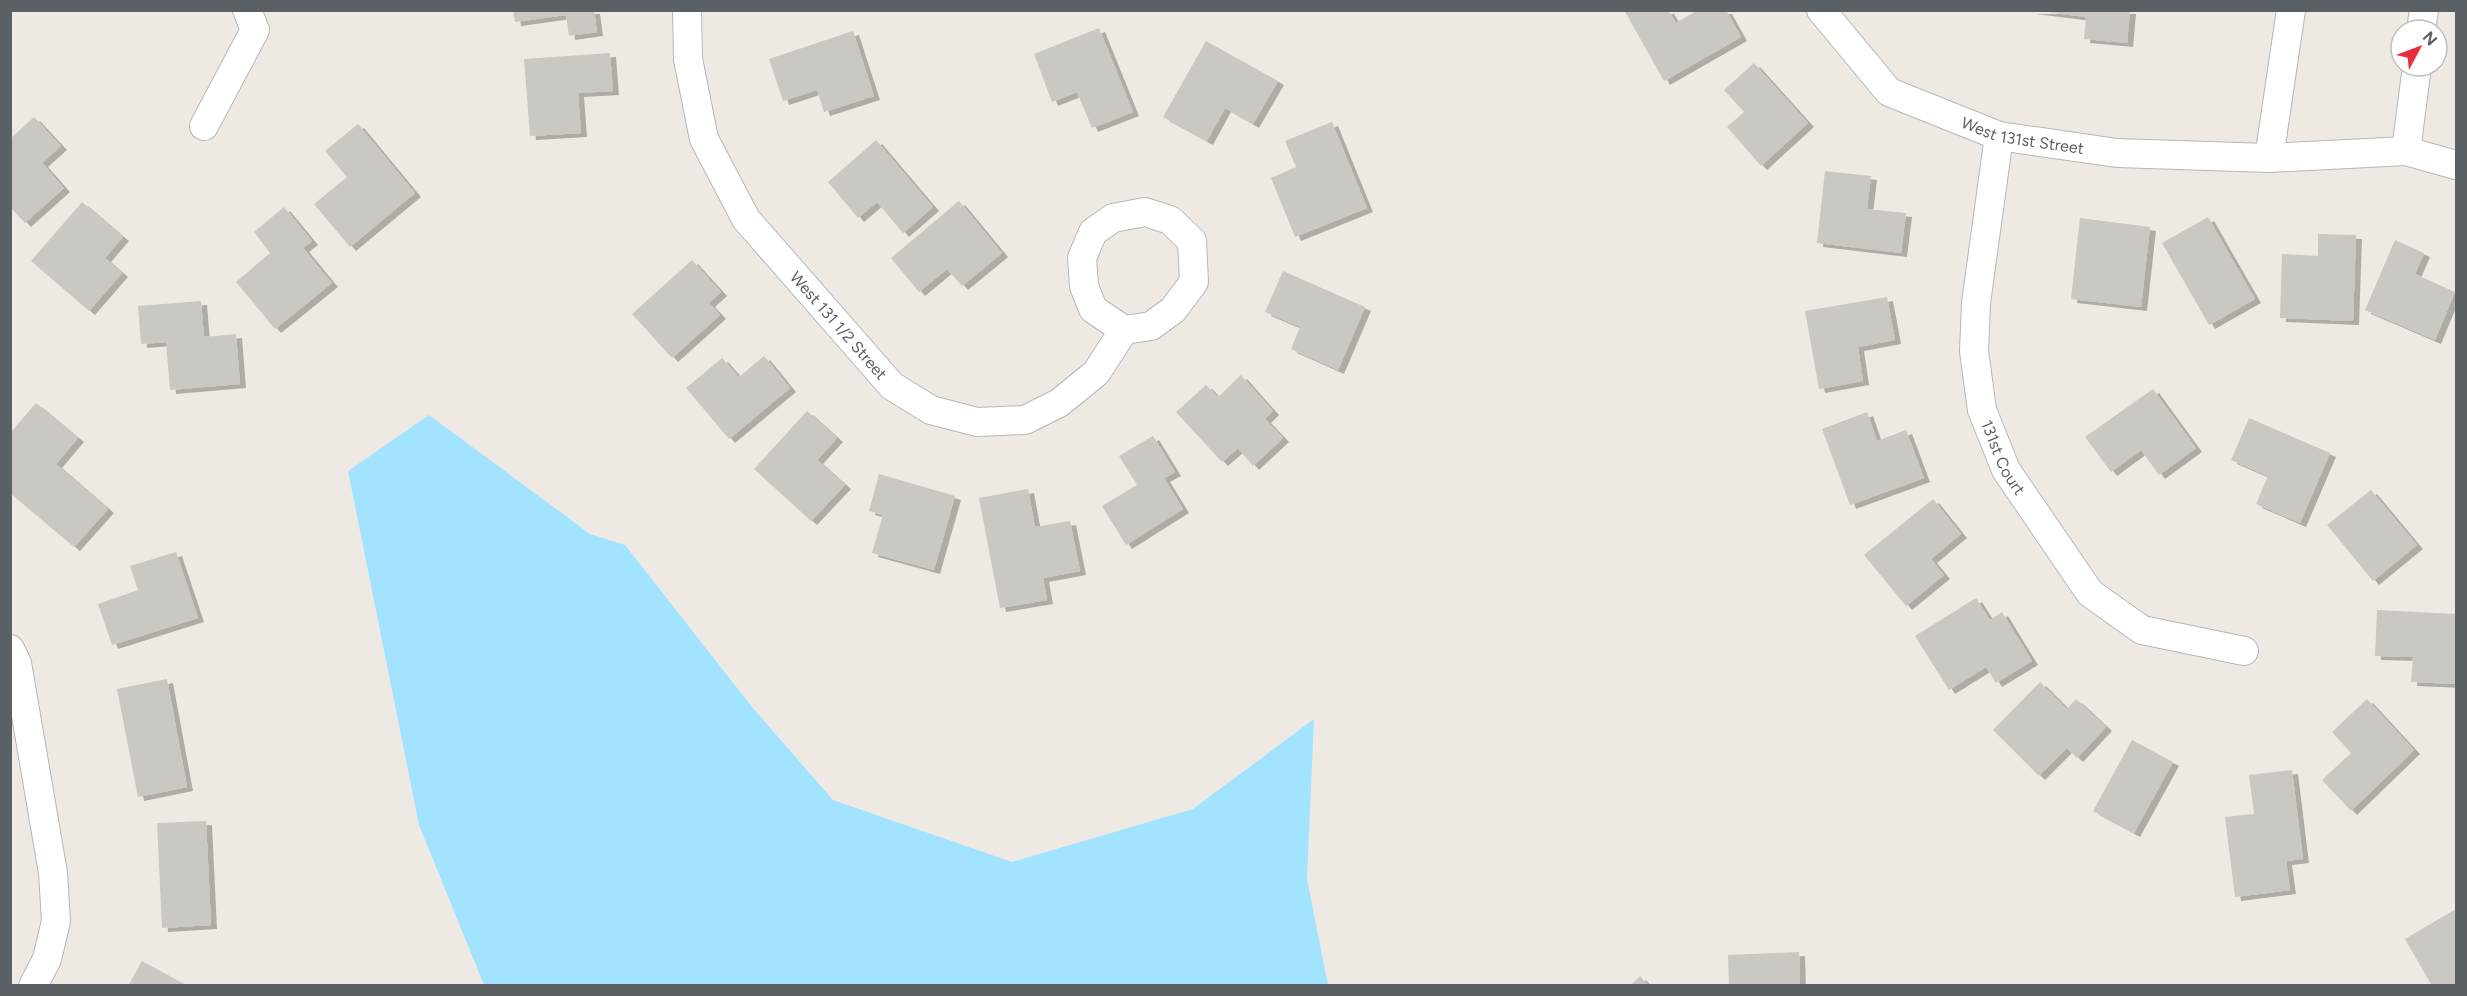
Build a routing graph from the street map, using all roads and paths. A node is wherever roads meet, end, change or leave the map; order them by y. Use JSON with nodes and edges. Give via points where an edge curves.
{"nodes":[{"id":1,"x":247,"y":10,"type":"edge"},
{"id":2,"x":687,"y":10,"type":"edge"},
{"id":3,"x":1821,"y":10,"type":"edge"},
{"id":4,"x":2291,"y":10,"type":"edge"},
{"id":5,"x":2415,"y":78,"type":"edge"},
{"id":6,"x":204,"y":126,"type":"dead end"},
{"id":7,"x":1999,"y":136,"type":"junction"},
{"id":8,"x":2406,"y":151,"type":"junction"},
{"id":9,"x":2269,"y":158,"type":"junction"},
{"id":10,"x":2457,"y":165,"type":"edge"},
{"id":11,"x":1124,"y":330,"type":"junction"},
{"id":12,"x":10,"y":649,"type":"edge"},
{"id":13,"x":2244,"y":651,"type":"dead end"},
{"id":14,"x":33,"y":986,"type":"edge"}],
"edges":[{"from":1,"to":6,"type":"street","via":[[255,30]]},
{"from":2,"to":11,"type":"street","name":"West 131 1/2 Street","via":[[688,59],[704,139],[747,219],[892,386],[930,410],[977,422],[1025,420],[1059,403],[1096,373]]},
{"from":3,"to":7,"type":"street","name":"West 131st Street","via":[[1889,92]]},
{"from":4,"to":9,"type":"street"},
{"from":5,"to":8,"type":"street"},
{"from":7,"to":9,"type":"street","name":"West 131st Street","via":[[2116,153]]},
{"from":7,"to":13,"type":"street","name":"131st Court","via":[[1976,303],[1974,351],[1982,410],[2006,470],[2090,593],[2142,630]]},
{"from":8,"to":9,"type":"street","name":"West 131st Street"},
{"from":8,"to":10,"type":"street","name":"West 131st Street"},
{"from":11,"to":11,"type":"street","via":[[1151,326],[1173,310],[1194,282],[1192,241],[1170,220],[1145,212],[1113,218],[1093,232],[1082,258],[1084,286],[1093,309]]},
{"from":12,"to":14,"type":"street","via":[[17,663],[53,873],[56,921],[47,959]]}]}
